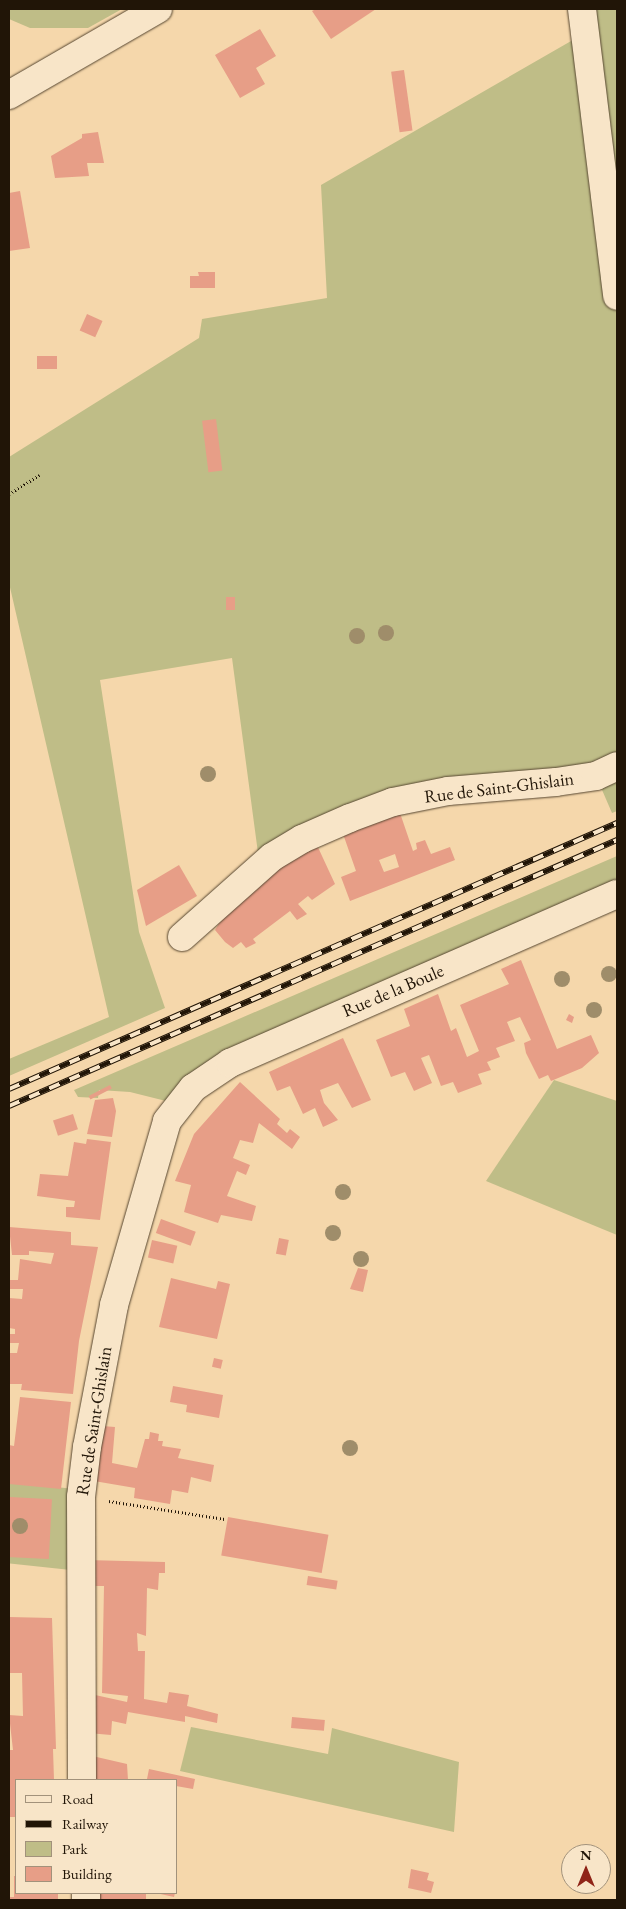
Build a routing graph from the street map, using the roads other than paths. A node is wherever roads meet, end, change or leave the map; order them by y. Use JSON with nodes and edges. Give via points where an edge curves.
{"nodes":[{"id":1,"x":158,"y":9,"type":"edge"},
{"id":2,"x":582,"y":9,"type":"edge"},
{"id":3,"x":9,"y":95,"type":"edge"},
{"id":4,"x":617,"y":296,"type":"edge"},
{"id":5,"x":617,"y":766,"type":"edge"},
{"id":6,"x":617,"y":894,"type":"edge"},
{"id":7,"x":182,"y":937,"type":"dead end"},
{"id":8,"x":178,"y":1104,"type":"joint"},
{"id":9,"x":82,"y":1779,"type":"edge"}],
"edges":[{"from":1,"to":3,"type":"street"},
{"from":2,"to":4,"type":"street"},
{"from":5,"to":7,"type":"street","name":"Rue de Saint-Ghislain","via":[[596,776],[556,782],[448,791],[393,802],[350,818],[302,838],[272,857]]},
{"from":6,"to":8,"type":"street","name":"Rue de la Boule","via":[[230,1063],[193,1088]]},
{"from":8,"to":9,"type":"street","name":"Rue de Saint-Ghislain","via":[[159,1139],[114,1305],[94,1400],[81,1497]]}]}
